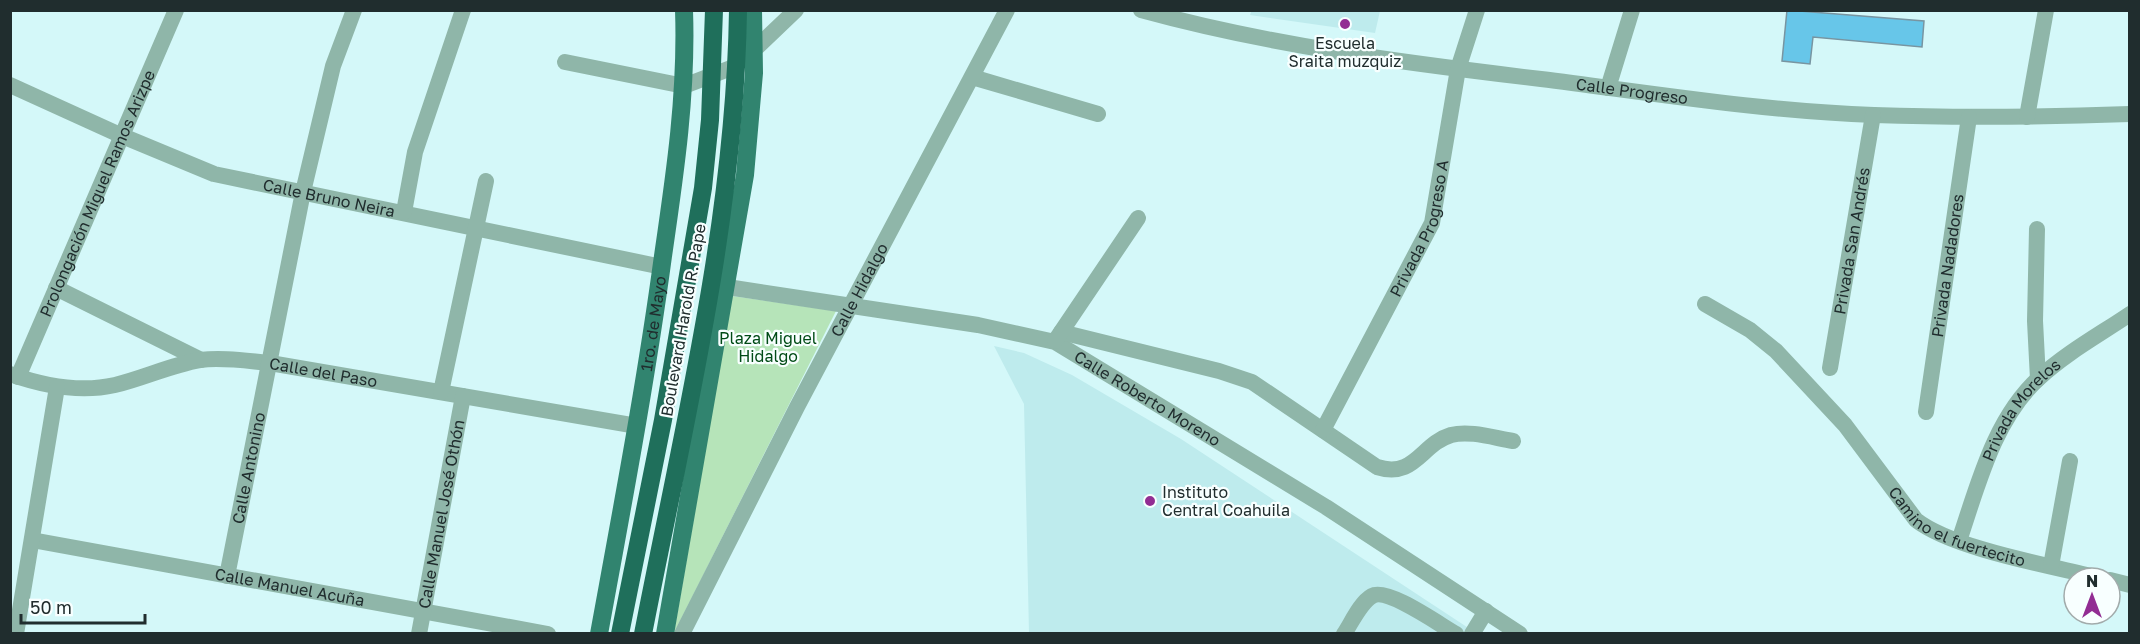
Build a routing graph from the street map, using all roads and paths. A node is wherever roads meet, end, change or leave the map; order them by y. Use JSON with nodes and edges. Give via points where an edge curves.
{"nodes":[{"id":1,"x":176,"y":10,"type":"edge"},
{"id":2,"x":354,"y":10,"type":"edge"},
{"id":3,"x":463,"y":10,"type":"edge"},
{"id":4,"x":684,"y":10,"type":"edge"},
{"id":5,"x":706,"y":10,"type":"edge"},
{"id":6,"x":714,"y":10,"type":"edge"},
{"id":7,"x":737,"y":10,"type":"edge"},
{"id":8,"x":753,"y":10,"type":"edge"},
{"id":9,"x":796,"y":10,"type":"edge"},
{"id":10,"x":1007,"y":10,"type":"edge"},
{"id":11,"x":1142,"y":10,"type":"edge"},
{"id":12,"x":1476,"y":10,"type":"edge"},
{"id":13,"x":1632,"y":10,"type":"edge"},
{"id":14,"x":2046,"y":10,"type":"edge"},
{"id":15,"x":755,"y":49,"type":"junction"},
{"id":16,"x":565,"y":62,"type":"dead end"},
{"id":17,"x":1458,"y":69,"type":"junction"},
{"id":18,"x":972,"y":77,"type":"junction"},
{"id":19,"x":10,"y":85,"type":"edge"},
{"id":20,"x":684,"y":86,"type":"junction"},
{"id":21,"x":1608,"y":88,"type":"junction"},
{"id":22,"x":1098,"y":114,"type":"dead end"},
{"id":23,"x":2130,"y":114,"type":"edge"},
{"id":24,"x":1873,"y":115,"type":"junction"},
{"id":25,"x":1969,"y":117,"type":"junction"},
{"id":26,"x":2027,"y":117,"type":"junction"},
{"id":27,"x":120,"y":135,"type":"junction"},
{"id":28,"x":486,"y":181,"type":"dead end"},
{"id":29,"x":303,"y":192,"type":"junction"},
{"id":30,"x":404,"y":212,"type":"junction"},
{"id":31,"x":1138,"y":218,"type":"dead end"},
{"id":32,"x":476,"y":226,"type":"junction"},
{"id":33,"x":2037,"y":229,"type":"dead end"},
{"id":34,"x":662,"y":267,"type":"junction"},
{"id":35,"x":727,"y":287,"type":"junction"},
{"id":36,"x":56,"y":288,"type":"junction"},
{"id":37,"x":851,"y":304,"type":"junction"},
{"id":38,"x":1705,"y":304,"type":"dead end"},
{"id":39,"x":2130,"y":314,"type":"edge"},
{"id":40,"x":1058,"y":337,"type":"junction"},
{"id":41,"x":201,"y":360,"type":"junction"},
{"id":42,"x":270,"y":363,"type":"junction"},
{"id":43,"x":1830,"y":368,"type":"dead end"},
{"id":44,"x":14,"y":376,"type":"edge"},
{"id":45,"x":2038,"y":379,"type":"junction"},
{"id":46,"x":57,"y":387,"type":"junction"},
{"id":47,"x":441,"y":392,"type":"junction"},
{"id":48,"x":463,"y":396,"type":"junction"},
{"id":49,"x":1926,"y":412,"type":"dead end"},
{"id":50,"x":636,"y":426,"type":"junction"},
{"id":51,"x":1323,"y":430,"type":"junction"},
{"id":52,"x":1513,"y":441,"type":"dead end"},
{"id":53,"x":2070,"y":461,"type":"dead end"},
{"id":54,"x":32,"y":540,"type":"junction"},
{"id":55,"x":1959,"y":541,"type":"junction"},
{"id":56,"x":2051,"y":566,"type":"junction"},
{"id":57,"x":19,"y":567,"type":"edge"},
{"id":58,"x":2062,"y":569,"type":"edge"},
{"id":59,"x":227,"y":576,"type":"junction"},
{"id":60,"x":423,"y":611,"type":"junction"},
{"id":61,"x":1486,"y":611,"type":"junction"},
{"id":62,"x":16,"y":633,"type":"edge"},
{"id":63,"x":419,"y":633,"type":"edge"},
{"id":64,"x":548,"y":633,"type":"edge"},
{"id":65,"x":599,"y":633,"type":"edge"},
{"id":66,"x":620,"y":633,"type":"edge"},
{"id":67,"x":643,"y":633,"type":"edge"},
{"id":68,"x":665,"y":633,"type":"edge"},
{"id":69,"x":682,"y":633,"type":"edge"},
{"id":70,"x":1344,"y":633,"type":"edge"},
{"id":71,"x":1456,"y":633,"type":"edge"},
{"id":72,"x":1472,"y":633,"type":"edge"},
{"id":73,"x":1520,"y":633,"type":"edge"}],
"edges":[{"from":1,"to":27,"type":"street","name":"Prolongación Miguel Ramos Arizpe"},
{"from":2,"to":29,"type":"street","name":"Calle Antonino","via":[[333,66]]},
{"from":3,"to":30,"type":"street","via":[[415,152]]},
{"from":4,"to":20,"type":"main road","name":"1ro. de Mayo"},
{"from":5,"to":7,"type":"main road","via":[[723,14]]},
{"from":6,"to":66,"type":"highway","name":"Boulevard Harold R. Pape","bridge":true,"via":[[703,188],[663,420]]},
{"from":7,"to":67,"type":"highway","name":"Boulevard Harold R. Pape","bridge":true,"via":[[734,115],[725,195]]},
{"from":8,"to":15,"type":"main road"},
{"from":9,"to":15,"type":"street"},
{"from":10,"to":18,"type":"street","name":"Calle Hidalgo"},
{"from":11,"to":17,"type":"street","name":"Calle Progreso","via":[[1230,33]]},
{"from":12,"to":17,"type":"street","name":"Privada Progreso A"},
{"from":13,"to":21,"type":"street"},
{"from":14,"to":26,"type":"street"},
{"from":15,"to":20,"type":"street","via":[[731,68]]},
{"from":15,"to":35,"type":"main road","via":[[746,164]]},
{"from":16,"to":20,"type":"street"},
{"from":17,"to":21,"type":"street","name":"Calle Progreso"},
{"from":17,"to":51,"type":"street","name":"Privada Progreso A","via":[[1432,224]]},
{"from":18,"to":22,"type":"street"},
{"from":18,"to":37,"type":"street","name":"Calle Hidalgo"},
{"from":19,"to":27,"type":"street","name":"Calle Bruno Neira"},
{"from":20,"to":34,"type":"main road","name":"1ro. de Mayo"},
{"from":21,"to":24,"type":"street","name":"Calle Progreso","via":[[1738,105]]},
{"from":23,"to":26,"type":"street","name":"Calle Progreso"},
{"from":24,"to":25,"type":"street","name":"Calle Progreso"},
{"from":24,"to":43,"type":"street","name":"Privada San Andrés"},
{"from":25,"to":26,"type":"street","name":"Calle Progreso"},
{"from":25,"to":49,"type":"street","name":"Privada Nadadores"},
{"from":27,"to":29,"type":"street","name":"Calle Bruno Neira","via":[[214,174]]},
{"from":27,"to":36,"type":"street","name":"Prolongación Miguel Ramos Arizpe"},
{"from":28,"to":32,"type":"street"},
{"from":29,"to":30,"type":"street","name":"Calle Bruno Neira"},
{"from":29,"to":42,"type":"street","name":"Calle Antonino"},
{"from":30,"to":32,"type":"street","name":"Calle Bruno Neira"},
{"from":31,"to":40,"type":"street"},
{"from":32,"to":34,"type":"street","name":"Calle Bruno Neira"},
{"from":32,"to":47,"type":"street"},
{"from":33,"to":45,"type":"street"},
{"from":34,"to":50,"type":"main road","name":"1ro. de Mayo"},
{"from":35,"to":37,"type":"street","name":"Calle Roberto Moreno"},
{"from":35,"to":68,"type":"main road"},
{"from":36,"to":41,"type":"street"},
{"from":36,"to":44,"type":"street","name":"Prolongación Miguel Ramos Arizpe"},
{"from":37,"to":40,"type":"street","name":"Calle Roberto Moreno"},
{"from":37,"to":69,"type":"street","name":"Calle Hidalgo"},
{"from":38,"to":55,"type":"street","name":"Camino el fuertecito","via":[[1764,340],[1845,425],[1916,520],[1937,534]]},
{"from":39,"to":45,"type":"street","name":"Privada Morelos"},
{"from":40,"to":51,"type":"street","via":[[1238,376],[1267,389]]},
{"from":40,"to":61,"type":"street","name":"Calle Roberto Moreno"},
{"from":41,"to":42,"type":"street","name":"Calle del Paso"},
{"from":41,"to":46,"type":"street","name":"Calle del Paso","via":[[115,385]]},
{"from":42,"to":47,"type":"street","name":"Calle del Paso"},
{"from":42,"to":59,"type":"street","name":"Calle Antonino"},
{"from":44,"to":46,"type":"street","name":"Calle del Paso"},
{"from":45,"to":55,"type":"street","name":"Privada Morelos","via":[[1995,440]]},
{"from":46,"to":54,"type":"street"},
{"from":47,"to":48,"type":"street","name":"Calle del Paso"},
{"from":48,"to":50,"type":"street","name":"Calle del Paso"},
{"from":48,"to":60,"type":"street","name":"Calle Manuel José Othón"},
{"from":50,"to":65,"type":"main road","name":"1ro. de Mayo"},
{"from":51,"to":52,"type":"street","via":[[1386,470],[1407,467],[1451,435]]},
{"from":53,"to":56,"type":"street"},
{"from":54,"to":57,"type":"street"},
{"from":54,"to":59,"type":"street","name":"Calle Manuel Acuña"},
{"from":55,"to":56,"type":"street","name":"Camino el fuertecito"},
{"from":56,"to":58,"type":"street","name":"Camino el fuertecito"},
{"from":57,"to":62,"type":"street"},
{"from":59,"to":60,"type":"street","name":"Calle Manuel Acuña"},
{"from":60,"to":63,"type":"street","name":"Calle Manuel José Othón"},
{"from":60,"to":64,"type":"street","name":"Calle Manuel Acuña"},
{"from":61,"to":72,"type":"street"},
{"from":61,"to":73,"type":"street","name":"Calle Roberto Moreno"},
{"from":70,"to":71,"type":"street","via":[[1365,602],[1381,594]]}]}
